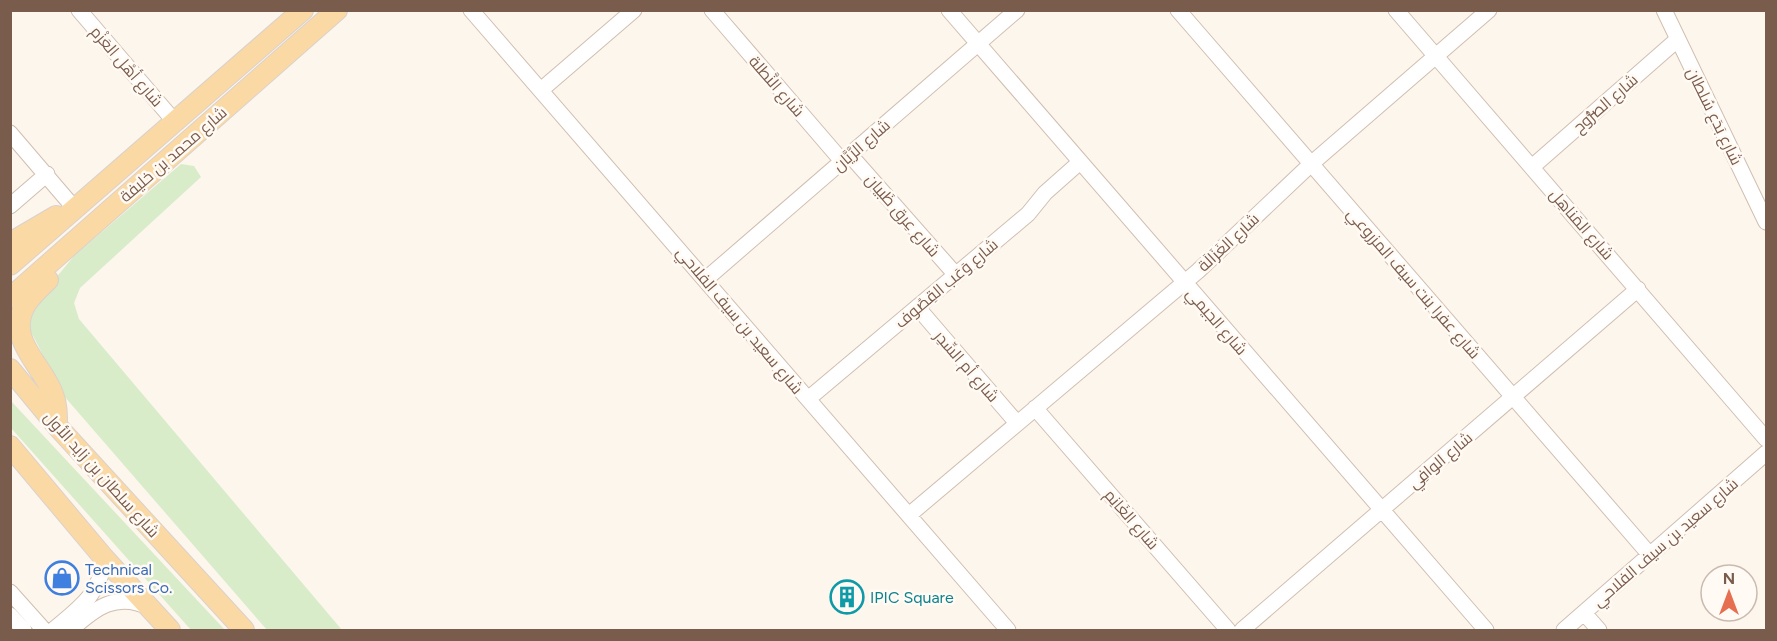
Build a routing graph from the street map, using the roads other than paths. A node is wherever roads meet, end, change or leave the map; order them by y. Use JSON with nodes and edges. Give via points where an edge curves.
{"nodes":[{"id":1,"x":79,"y":10,"type":"edge"},
{"id":2,"x":303,"y":10,"type":"edge"},
{"id":3,"x":336,"y":10,"type":"edge"},
{"id":4,"x":471,"y":10,"type":"edge"},
{"id":5,"x":634,"y":10,"type":"edge"},
{"id":6,"x":712,"y":10,"type":"edge"},
{"id":7,"x":948,"y":10,"type":"edge"},
{"id":8,"x":1017,"y":10,"type":"edge"},
{"id":9,"x":1178,"y":10,"type":"edge"},
{"id":10,"x":1396,"y":10,"type":"edge"},
{"id":11,"x":1489,"y":10,"type":"edge"},
{"id":12,"x":1664,"y":10,"type":"edge"},
{"id":13,"x":1678,"y":39,"type":"junction"},
{"id":14,"x":978,"y":44,"type":"junction"},
{"id":15,"x":1436,"y":56,"type":"junction"},
{"id":16,"x":542,"y":90,"type":"junction"},
{"id":17,"x":175,"y":122,"type":"junction"},
{"id":18,"x":10,"y":133,"type":"edge"},
{"id":19,"x":846,"y":158,"type":"junction"},
{"id":20,"x":1080,"y":162,"type":"junction"},
{"id":21,"x":1311,"y":164,"type":"junction"},
{"id":22,"x":1532,"y":167,"type":"junction"},
{"id":23,"x":47,"y":174,"type":"junction"},
{"id":24,"x":10,"y":206,"type":"edge"},
{"id":25,"x":75,"y":209,"type":"junction"},
{"id":26,"x":1767,"y":222,"type":"edge"},
{"id":27,"x":91,"y":226,"type":"junction"},
{"id":28,"x":10,"y":243,"type":"edge"},
{"id":29,"x":10,"y":265,"type":"edge"},
{"id":30,"x":956,"y":276,"type":"junction"},
{"id":31,"x":706,"y":279,"type":"junction"},
{"id":32,"x":1184,"y":282,"type":"junction"},
{"id":33,"x":1638,"y":289,"type":"junction"},
{"id":34,"x":10,"y":298,"type":"edge"},
{"id":35,"x":918,"y":308,"type":"junction"},
{"id":36,"x":10,"y":369,"type":"edge"},
{"id":37,"x":1514,"y":398,"type":"junction"},
{"id":38,"x":808,"y":399,"type":"junction"},
{"id":39,"x":1035,"y":408,"type":"junction"},
{"id":40,"x":1017,"y":423,"type":"junction"},
{"id":41,"x":57,"y":426,"type":"junction"},
{"id":42,"x":1767,"y":439,"type":"edge"},
{"id":43,"x":13,"y":450,"type":"edge"},
{"id":44,"x":1767,"y":453,"type":"edge"},
{"id":45,"x":1381,"y":510,"type":"junction"},
{"id":46,"x":909,"y":515,"type":"junction"},
{"id":47,"x":1650,"y":555,"type":"junction"},
{"id":48,"x":104,"y":558,"type":"junction"},
{"id":49,"x":10,"y":592,"type":"edge"},
{"id":50,"x":150,"y":609,"type":"junction"},
{"id":51,"x":1584,"y":613,"type":"junction"},
{"id":52,"x":10,"y":615,"type":"edge"},
{"id":53,"x":24,"y":630,"type":"edge"},
{"id":54,"x":44,"y":630,"type":"edge"},
{"id":55,"x":53,"y":630,"type":"edge"},
{"id":56,"x":71,"y":630,"type":"edge"},
{"id":57,"x":170,"y":630,"type":"edge"},
{"id":58,"x":244,"y":630,"type":"edge"},
{"id":59,"x":1008,"y":630,"type":"edge"},
{"id":60,"x":1228,"y":630,"type":"edge"},
{"id":61,"x":1242,"y":630,"type":"edge"},
{"id":62,"x":1486,"y":630,"type":"edge"},
{"id":63,"x":1564,"y":630,"type":"edge"},
{"id":64,"x":1599,"y":630,"type":"edge"}],
"edges":[{"from":1,"to":17,"type":"street","name":"شارع أهْل العَزْم"},
{"from":2,"to":17,"type":"main road","name":"شارع محمد بن خليفة"},
{"from":3,"to":27,"type":"main road","name":"شارع محمد بن خليفة"},
{"from":4,"to":16,"type":"street","name":"شارع سعيد بن سيف الفلاحي"},
{"from":5,"to":16,"type":"street"},
{"from":6,"to":19,"type":"street","name":"شارع النَّطلة"},
{"from":7,"to":14,"type":"street","name":"شارع الجيمي"},
{"from":8,"to":14,"type":"street","name":"شارع الرَّيَّان"},
{"from":9,"to":21,"type":"street","name":"شارع عفرا بنت سيف المزروعي"},
{"from":10,"to":15,"type":"street","name":"شارع المَناهِل"},
{"from":11,"to":15,"type":"street","name":"شارع الغَزَالَة"},
{"from":12,"to":13,"type":"street","name":"شارع بَدَع سُلطان"},
{"from":13,"to":22,"type":"street","name":"شارع الصُّرُوح"},
{"from":13,"to":26,"type":"street","name":"شارع بَدَع سُلطان"},
{"from":14,"to":19,"type":"street","name":"شارع الرَّيَّان"},
{"from":14,"to":20,"type":"street","name":"شارع الجيمي"},
{"from":15,"to":21,"type":"street","name":"شارع الغَزَالَة"},
{"from":15,"to":22,"type":"street","name":"شارع المَناهِل"},
{"from":16,"to":31,"type":"street","name":"شارع سعيد بن سيف الفلاحي"},
{"from":17,"to":25,"type":"main road","name":"شارع محمد بن خليفة"},
{"from":18,"to":23,"type":"street"},
{"from":19,"to":30,"type":"street","name":"شارع عِرق ظَبيان"},
{"from":19,"to":31,"type":"street","name":"شارع الرَّيَّان"},
{"from":20,"to":30,"type":"street","name":"شارع وَعَب القِصُوف","via":[[1028,214]]},
{"from":20,"to":32,"type":"street","name":"شارع الجيمي"},
{"from":21,"to":32,"type":"street","name":"شارع الغَزَالَة"},
{"from":21,"to":37,"type":"street","name":"شارع عفرا بنت سيف المزروعي"},
{"from":22,"to":33,"type":"street","name":"شارع المَناهِل"},
{"from":23,"to":24,"type":"street"},
{"from":23,"to":25,"type":"street"},
{"from":25,"to":28,"type":"main road","via":[[44,221]]},
{"from":25,"to":29,"type":"main road","name":"شارع محمد بن خليفة"},
{"from":27,"to":34,"type":"main road","name":"شارع محمد بن خليفة"},
{"from":27,"to":41,"type":"main road","via":[[75,251],[26,304],[20,324],[23,344],[53,394]]},
{"from":30,"to":35,"type":"street","name":"شارع وَعَب القِصُوف"},
{"from":31,"to":38,"type":"street","name":"شارع سعيد بن سيف الفلاحي"},
{"from":32,"to":39,"type":"street","name":"شارع الغَزَالَة"},
{"from":32,"to":45,"type":"street","name":"شارع الجيمي"},
{"from":33,"to":37,"type":"street","name":"شارع الوافِي"},
{"from":33,"to":42,"type":"street","name":"شارع المَناهِل"},
{"from":35,"to":38,"type":"street","name":"شارع وَعَب القِصُوف"},
{"from":35,"to":40,"type":"street","name":"شارع أم السِّدِر"},
{"from":36,"to":41,"type":"main road","name":"شارع سلطان بن زايد الأول"},
{"from":37,"to":45,"type":"street","name":"شارع الوافِي"},
{"from":37,"to":47,"type":"street","name":"شارع عفرا بنت سيف المزروعي"},
{"from":38,"to":46,"type":"street","name":"شارع سعيد بن سيف الفلاحي"},
{"from":39,"to":40,"type":"street","name":"شارع الغَزَالَة"},
{"from":39,"to":60,"type":"street","name":"شارع الغَانِم"},
{"from":40,"to":46,"type":"street","name":"شارع الغَزَالَة"},
{"from":41,"to":58,"type":"main road","name":"شارع سلطان بن زايد الأول"},
{"from":43,"to":48,"type":"main road"},
{"from":44,"to":47,"type":"street","name":"شارع سعيد بن سيف الفلاحي"},
{"from":45,"to":61,"type":"street","name":"شارع الوافِي"},
{"from":45,"to":62,"type":"street","name":"شارع الجيمي"},
{"from":46,"to":59,"type":"street","name":"شارع سعيد بن سيف الفلاحي"},
{"from":47,"to":51,"type":"street","name":"شارع سعيد بن سيف الفلاحي"},
{"from":48,"to":50,"type":"main road"},
{"from":48,"to":55,"type":"street","via":[[95,592]]},
{"from":49,"to":54,"type":"street"},
{"from":50,"to":56,"type":"street","via":[[132,601],[103,604]]},
{"from":50,"to":57,"type":"main road"},
{"from":51,"to":63,"type":"street","name":"شارع سعيد بن سيف الفلاحي"},
{"from":51,"to":64,"type":"street"},
{"from":52,"to":53,"type":"street"}]}
